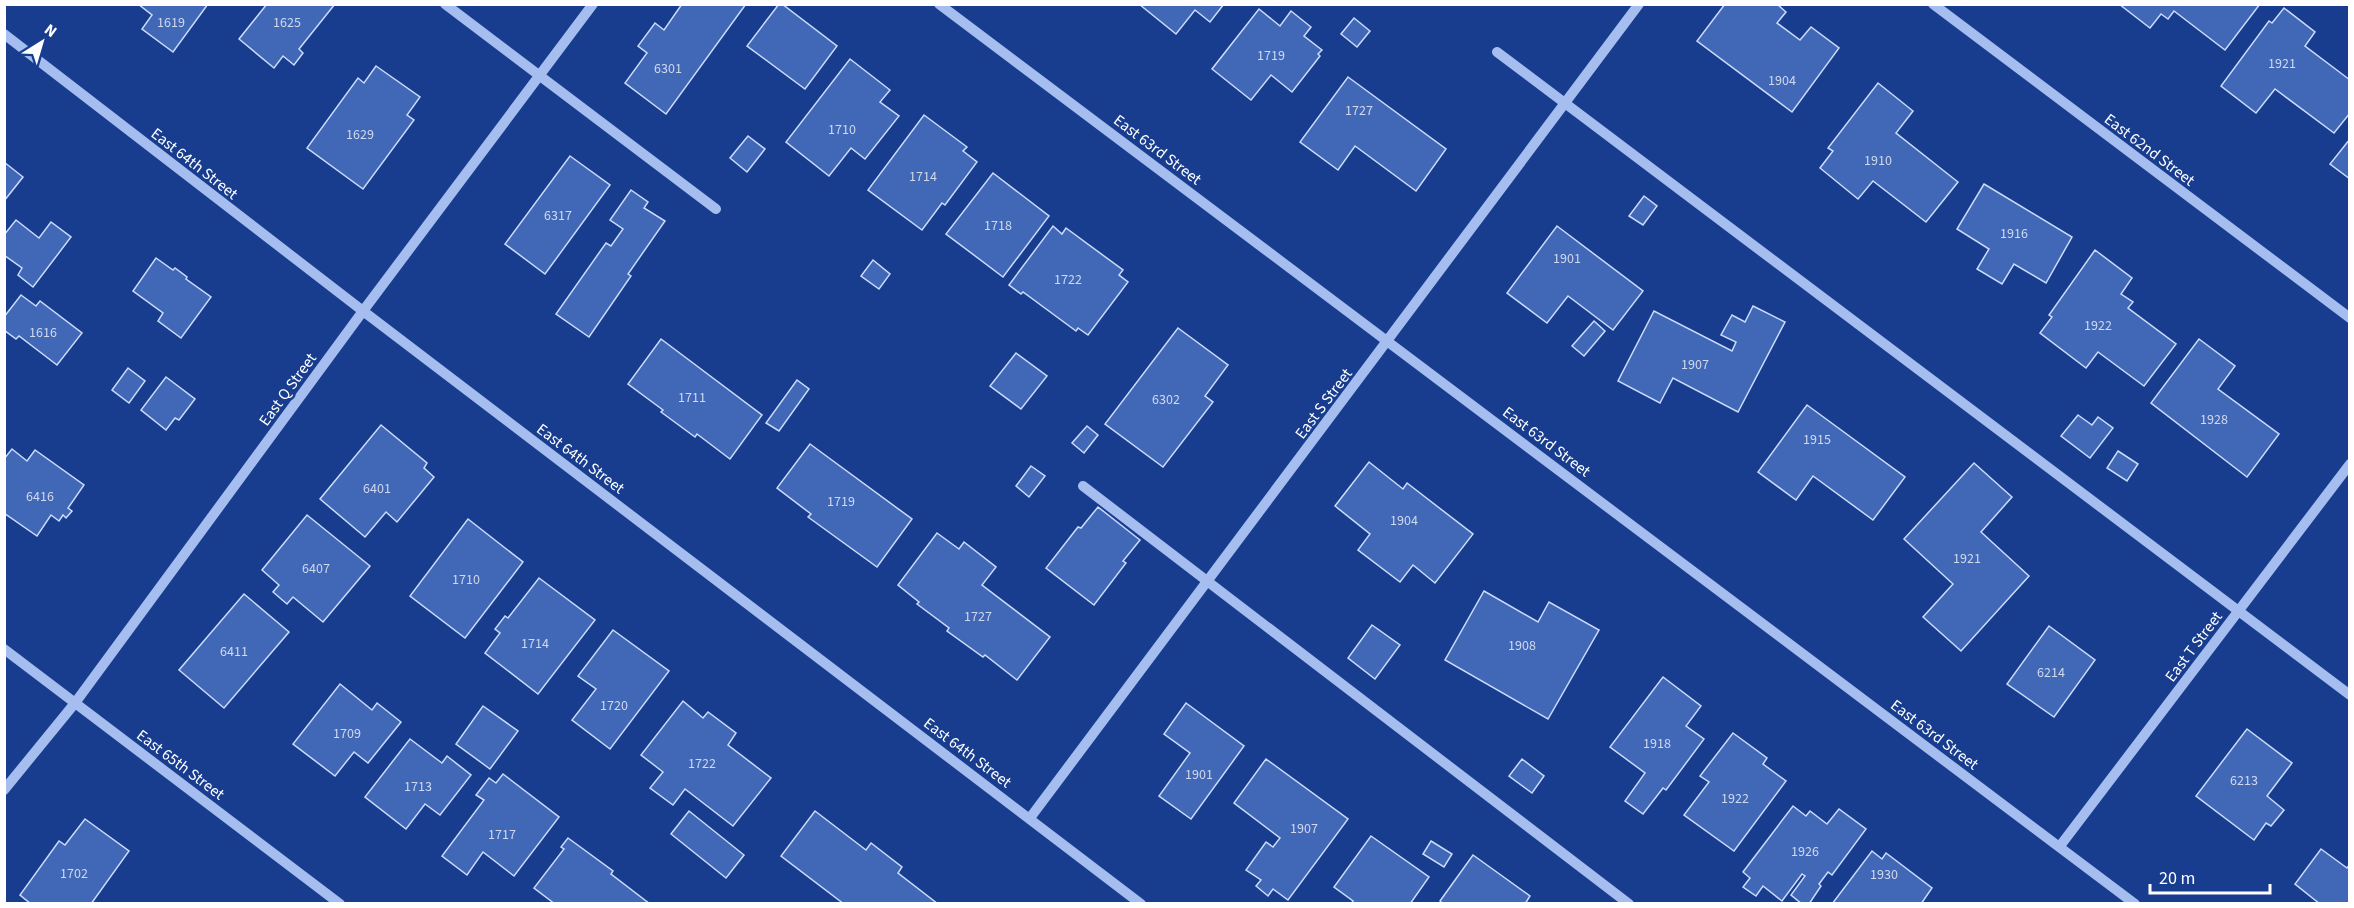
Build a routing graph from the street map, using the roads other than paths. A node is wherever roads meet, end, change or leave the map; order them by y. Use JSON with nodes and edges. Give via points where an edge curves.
{"nodes":[{"id":1,"x":445,"y":4,"type":"edge"},
{"id":2,"x":593,"y":4,"type":"edge"},
{"id":3,"x":939,"y":4,"type":"edge"},
{"id":4,"x":1639,"y":4,"type":"edge"},
{"id":5,"x":1933,"y":4,"type":"edge"},
{"id":6,"x":4,"y":34,"type":"edge"},
{"id":7,"x":1497,"y":52,"type":"dead end"},
{"id":8,"x":540,"y":76,"type":"junction"},
{"id":9,"x":1564,"y":104,"type":"junction"},
{"id":10,"x":716,"y":209,"type":"dead end"},
{"id":11,"x":363,"y":311,"type":"junction"},
{"id":12,"x":2349,"y":318,"type":"edge"},
{"id":13,"x":1388,"y":340,"type":"junction"},
{"id":14,"x":2349,"y":464,"type":"edge"},
{"id":15,"x":1083,"y":486,"type":"dead end"},
{"id":16,"x":1208,"y":581,"type":"junction"},
{"id":17,"x":2238,"y":612,"type":"junction"},
{"id":18,"x":4,"y":649,"type":"edge"},
{"id":19,"x":2349,"y":695,"type":"edge"},
{"id":20,"x":75,"y":703,"type":"junction"},
{"id":21,"x":4,"y":790,"type":"edge"},
{"id":22,"x":1030,"y":818,"type":"junction"},
{"id":23,"x":2060,"y":846,"type":"junction"},
{"id":24,"x":340,"y":903,"type":"edge"},
{"id":25,"x":1142,"y":903,"type":"edge"},
{"id":26,"x":1629,"y":903,"type":"edge"},
{"id":27,"x":2135,"y":903,"type":"edge"}],
"edges":[{"from":1,"to":8,"type":"street"},
{"from":2,"to":8,"type":"street","name":"East Q Street"},
{"from":3,"to":13,"type":"street","name":"East 63rd Street"},
{"from":4,"to":9,"type":"street","name":"East S Street"},
{"from":5,"to":12,"type":"street","name":"East 62nd Street"},
{"from":6,"to":11,"type":"street","name":"East 64th Street"},
{"from":7,"to":9,"type":"street"},
{"from":8,"to":10,"type":"street"},
{"from":8,"to":11,"type":"street","name":"East Q Street"},
{"from":9,"to":13,"type":"street","name":"East S Street"},
{"from":9,"to":17,"type":"street"},
{"from":11,"to":20,"type":"street","name":"East Q Street"},
{"from":11,"to":22,"type":"street","name":"East 64th Street"},
{"from":13,"to":16,"type":"street","name":"East S Street"},
{"from":13,"to":23,"type":"street","name":"East 63rd Street"},
{"from":14,"to":17,"type":"street","name":"East T Street"},
{"from":15,"to":16,"type":"street"},
{"from":16,"to":22,"type":"street","name":"East S Street"},
{"from":16,"to":26,"type":"street"},
{"from":17,"to":19,"type":"street"},
{"from":17,"to":23,"type":"street","name":"East T Street"},
{"from":18,"to":20,"type":"street","name":"East 65th Street"},
{"from":20,"to":21,"type":"street","name":"East Q Street"},
{"from":20,"to":24,"type":"street","name":"East 65th Street"},
{"from":22,"to":25,"type":"street","name":"East 64th Street"},
{"from":23,"to":27,"type":"street","name":"East 63rd Street"}]}
